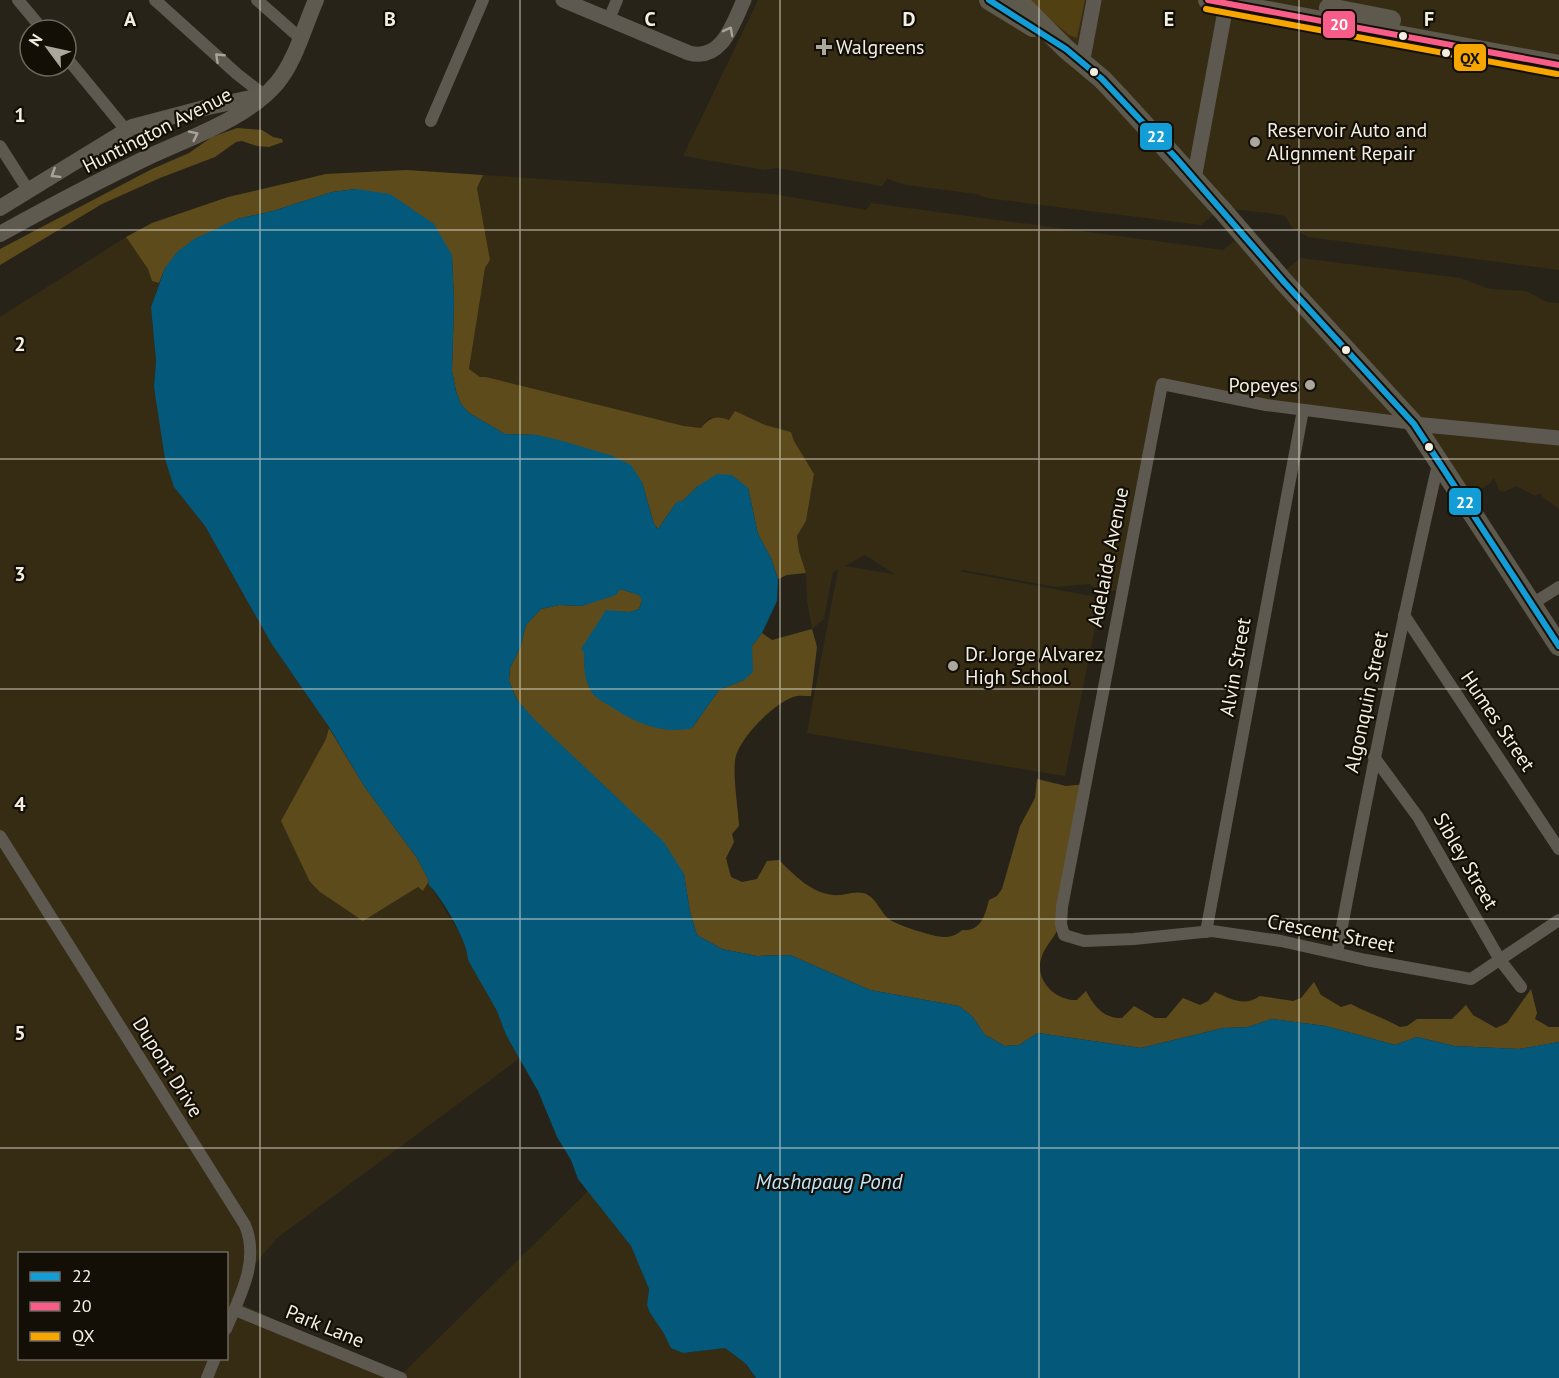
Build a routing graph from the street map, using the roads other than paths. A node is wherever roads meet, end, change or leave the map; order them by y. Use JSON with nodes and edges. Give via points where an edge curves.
{"nodes":[{"id":1,"x":18,"y":0,"type":"edge"},
{"id":2,"x":155,"y":0,"type":"edge"},
{"id":3,"x":257,"y":0,"type":"edge"},
{"id":4,"x":316,"y":0,"type":"edge"},
{"id":5,"x":483,"y":0,"type":"edge"},
{"id":6,"x":563,"y":0,"type":"edge"},
{"id":7,"x":617,"y":0,"type":"edge"},
{"id":8,"x":744,"y":0,"type":"edge"},
{"id":9,"x":989,"y":0,"type":"edge"},
{"id":10,"x":1017,"y":0,"type":"edge"},
{"id":11,"x":1094,"y":0,"type":"edge"},
{"id":12,"x":1282,"y":0,"type":"edge"},
{"id":13,"x":1220,"y":1,"type":"edge"},
{"id":14,"x":1357,"y":14,"type":"edge"},
{"id":15,"x":33,"y":18,"type":"edge"},
{"id":16,"x":609,"y":19,"type":"junction"},
{"id":17,"x":300,"y":38,"type":"junction"},
{"id":18,"x":1066,"y":49,"type":"junction"},
{"id":19,"x":1559,"y":51,"type":"edge"},
{"id":20,"x":1082,"y":64,"type":"junction"},
{"id":21,"x":1559,"y":65,"type":"edge"},
{"id":22,"x":78,"y":72,"type":"edge"},
{"id":23,"x":264,"y":95,"type":"junction"},
{"id":24,"x":431,"y":121,"type":"dead end"},
{"id":25,"x":126,"y":130,"type":"junction"},
{"id":26,"x":0,"y":146,"type":"edge"},
{"id":27,"x":1194,"y":179,"type":"junction"},
{"id":28,"x":28,"y":190,"type":"junction"},
{"id":29,"x":0,"y":208,"type":"edge"},
{"id":30,"x":0,"y":234,"type":"edge"},
{"id":31,"x":1303,"y":410,"type":"junction"},
{"id":32,"x":1414,"y":424,"type":"junction"},
{"id":33,"x":1559,"y":438,"type":"edge"},
{"id":34,"x":1439,"y":460,"type":"junction"},
{"id":35,"x":1559,"y":587,"type":"edge"},
{"id":36,"x":1532,"y":604,"type":"junction"},
{"id":37,"x":1404,"y":615,"type":"junction"},
{"id":38,"x":1559,"y":646,"type":"edge"},
{"id":39,"x":1374,"y":757,"type":"junction"},
{"id":40,"x":0,"y":836,"type":"edge"},
{"id":41,"x":1559,"y":849,"type":"edge"},
{"id":42,"x":1559,"y":920,"type":"edge"},
{"id":43,"x":1206,"y":932,"type":"junction"},
{"id":44,"x":1078,"y":940,"type":"joint"},
{"id":45,"x":1337,"y":953,"type":"junction"},
{"id":46,"x":1500,"y":960,"type":"junction"},
{"id":47,"x":1521,"y":987,"type":"dead end"},
{"id":48,"x":235,"y":1310,"type":"junction"},
{"id":49,"x":228,"y":1325,"type":"edge"},
{"id":50,"x":214,"y":1360,"type":"edge"},
{"id":51,"x":207,"y":1378,"type":"edge"},
{"id":52,"x":401,"y":1378,"type":"edge"}],
"edges":[{"from":1,"to":15,"type":"street"},
{"from":23,"to":2,"type":"street","one_way":true},
{"from":3,"to":17,"type":"street"},
{"from":4,"to":17,"type":"main road"},
{"from":5,"to":24,"type":"street"},
{"from":6,"to":16,"type":"street"},
{"from":7,"to":16,"type":"street"},
{"from":16,"to":8,"type":"street","one_way":true,"via":[[689,53],[705,54],[722,43]]},
{"from":9,"to":18,"type":"main road"},
{"from":10,"to":18,"type":"main road"},
{"from":11,"to":20,"type":"street"},
{"from":12,"to":14,"type":"main road"},
{"from":13,"to":14,"type":"main road"},
{"from":13,"to":27,"type":"street"},
{"from":14,"to":19,"type":"main road"},
{"from":14,"to":21,"type":"main road"},
{"from":17,"to":23,"type":"main road","via":[[284,73]]},
{"from":18,"to":20,"type":"main road"},
{"from":20,"to":27,"type":"main road","via":[[1102,79]]},
{"from":22,"to":25,"type":"street"},
{"from":23,"to":25,"type":"main road","name":"Huntington Avenue","via":[[208,106]]},
{"from":30,"to":23,"type":"main road","name":"Huntington Avenue","one_way":true,"via":[[232,117]]},
{"from":25,"to":28,"type":"main road","name":"Huntington Avenue","one_way":true},
{"from":26,"to":28,"type":"street"},
{"from":27,"to":32,"type":"main road"},
{"from":28,"to":29,"type":"main road","name":"Huntington Avenue"},
{"from":31,"to":32,"type":"street"},
{"from":31,"to":43,"type":"street","name":"Alvin Street"},
{"from":31,"to":44,"type":"street","name":"Adelaide Avenue","via":[[1162,384],[1062,907],[1064,935]]},
{"from":32,"to":33,"type":"street"},
{"from":32,"to":34,"type":"main road"},
{"from":34,"to":36,"type":"main road"},
{"from":34,"to":37,"type":"street","name":"Algonquin Street"},
{"from":35,"to":36,"type":"street"},
{"from":36,"to":38,"type":"main road"},
{"from":37,"to":39,"type":"street","name":"Algonquin Street"},
{"from":37,"to":41,"type":"street","name":"Humes Street"},
{"from":39,"to":45,"type":"street","name":"Algonquin Street"},
{"from":39,"to":46,"type":"street","name":"Sibley Street","via":[[1418,817]]},
{"from":40,"to":48,"type":"street","name":"Dupont Drive","via":[[245,1225],[250,1262]]},
{"from":42,"to":46,"type":"street","name":"Crescent Street"},
{"from":43,"to":44,"type":"street","name":"Crescent Street"},
{"from":43,"to":45,"type":"street","name":"Crescent Street"},
{"from":45,"to":46,"type":"street","name":"Crescent Street","via":[[1471,979]]},
{"from":46,"to":47,"type":"street","name":"Sibley Street"},
{"from":48,"to":49,"type":"street","name":"Dupont Drive"},
{"from":48,"to":52,"type":"street","name":"Park Lane"},
{"from":50,"to":51,"type":"street"}]}
